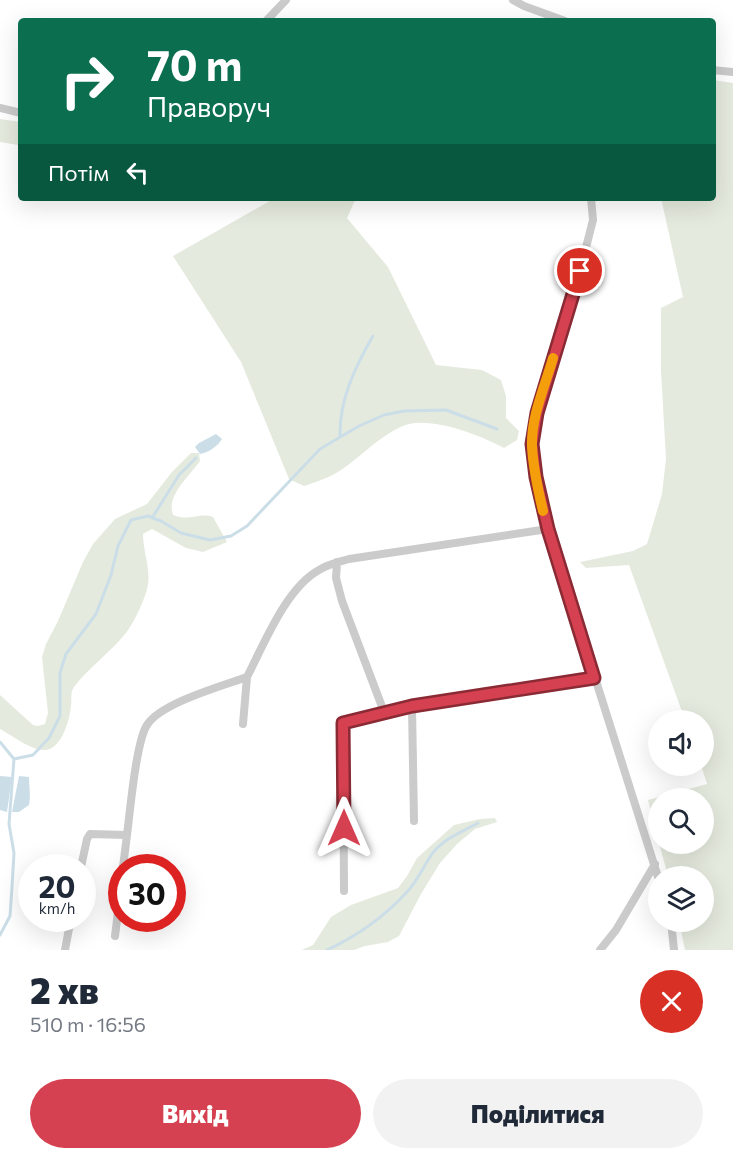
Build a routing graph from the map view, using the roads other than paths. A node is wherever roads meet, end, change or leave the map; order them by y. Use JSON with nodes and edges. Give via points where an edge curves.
{"nodes":[{"id":1,"x":286,"y":0,"type":"edge"},
{"id":2,"x":513,"y":0,"type":"edge"},
{"id":3,"x":269,"y":18,"type":"edge"},
{"id":4,"x":557,"y":18,"type":"edge"},
{"id":5,"x":716,"y":70,"type":"edge"},
{"id":6,"x":733,"y":72,"type":"edge"},
{"id":7,"x":0,"y":108,"type":"edge"},
{"id":8,"x":18,"y":112,"type":"edge"},
{"id":9,"x":591,"y":201,"type":"edge"},
{"id":10,"x":548,"y":529,"type":"junction"},
{"id":11,"x":337,"y":562,"type":"junction"},
{"id":12,"x":247,"y":676,"type":"junction"},
{"id":13,"x":594,"y":678,"type":"junction"},
{"id":14,"x":412,"y":706,"type":"junction"},
{"id":15,"x":384,"y":712,"type":"junction"},
{"id":16,"x":243,"y":723,"type":"dead end"},
{"id":17,"x":414,"y":820,"type":"dead end"},
{"id":18,"x":127,"y":835,"type":"junction"},
{"id":19,"x":84,"y":854,"type":"edge"},
{"id":20,"x":125,"y":854,"type":"edge"},
{"id":21,"x":655,"y":864,"type":"joint"},
{"id":22,"x":344,"y":891,"type":"dead end"},
{"id":23,"x":68,"y":932,"type":"edge"},
{"id":24,"x":116,"y":932,"type":"edge"},
{"id":25,"x":672,"y":932,"type":"edge"},
{"id":26,"x":115,"y":936,"type":"dead end"},
{"id":27,"x":65,"y":950,"type":"edge"},
{"id":28,"x":600,"y":950,"type":"edge"},
{"id":29,"x":674,"y":950,"type":"edge"}],
"edges":[{"from":1,"to":3,"type":"street"},
{"from":2,"to":4,"type":"street"},
{"from":5,"to":6,"type":"street"},
{"from":7,"to":8,"type":"street"},
{"from":9,"to":10,"type":"street","via":[[593,220],[537,413],[532,444]]},
{"from":10,"to":11,"type":"street"},
{"from":10,"to":13,"type":"street"},
{"from":11,"to":12,"type":"street","via":[[318,570],[295,592]]},
{"from":11,"to":15,"type":"street","via":[[336,578],[342,601]]},
{"from":12,"to":16,"type":"street"},
{"from":12,"to":18,"type":"street","via":[[166,708],[146,726]]},
{"from":13,"to":14,"type":"street"},
{"from":13,"to":21,"type":"street"},
{"from":14,"to":15,"type":"street"},
{"from":14,"to":17,"type":"street"},
{"from":15,"to":22,"type":"street","via":[[343,723]]},
{"from":18,"to":19,"type":"street","via":[[90,834]]},
{"from":18,"to":20,"type":"street"},
{"from":21,"to":28,"type":"street"},
{"from":23,"to":27,"type":"street"},
{"from":24,"to":26,"type":"street"},
{"from":25,"to":29,"type":"street"}]}
